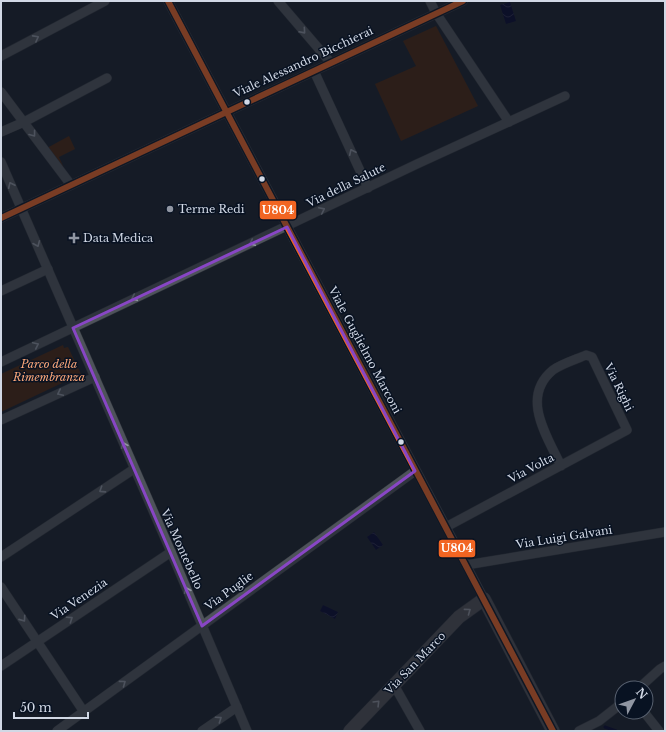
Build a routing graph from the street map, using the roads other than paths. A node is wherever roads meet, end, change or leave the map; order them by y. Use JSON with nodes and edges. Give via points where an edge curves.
{"nodes":[{"id":1,"x":106,"y":1,"type":"edge"},
{"id":2,"x":168,"y":1,"type":"edge"},
{"id":3,"x":278,"y":1,"type":"edge"},
{"id":4,"x":430,"y":1,"type":"edge"},
{"id":5,"x":463,"y":1,"type":"edge"},
{"id":6,"x":436,"y":13,"type":"junction"},
{"id":7,"x":1,"y":56,"type":"edge"},
{"id":8,"x":331,"y":63,"type":"junction"},
{"id":9,"x":314,"y":71,"type":"junction"},
{"id":10,"x":107,"y":78,"type":"dead end"},
{"id":11,"x":1,"y":92,"type":"edge"},
{"id":12,"x":564,"y":96,"type":"dead end"},
{"id":13,"x":226,"y":111,"type":"junction"},
{"id":14,"x":24,"y":122,"type":"junction"},
{"id":15,"x":509,"y":122,"type":"junction"},
{"id":16,"x":1,"y":132,"type":"edge"},
{"id":17,"x":1,"y":162,"type":"edge"},
{"id":18,"x":71,"y":185,"type":"junction"},
{"id":19,"x":368,"y":188,"type":"junction"},
{"id":20,"x":22,"y":208,"type":"junction"},
{"id":21,"x":1,"y":218,"type":"edge"},
{"id":22,"x":287,"y":227,"type":"junction"},
{"id":23,"x":48,"y":269,"type":"junction"},
{"id":24,"x":1,"y":291,"type":"edge"},
{"id":25,"x":73,"y":328,"type":"junction"},
{"id":26,"x":1,"y":362,"type":"edge"},
{"id":27,"x":95,"y":377,"type":"junction"},
{"id":28,"x":1,"y":420,"type":"edge"},
{"id":29,"x":627,"y":430,"type":"joint"},
{"id":30,"x":561,"y":466,"type":"junction"},
{"id":31,"x":134,"y":469,"type":"junction"},
{"id":32,"x":415,"y":471,"type":"junction"},
{"id":33,"x":446,"y":527,"type":"junction"},
{"id":34,"x":665,"y":532,"type":"edge"},
{"id":35,"x":171,"y":552,"type":"junction"},
{"id":36,"x":1,"y":557,"type":"edge"},
{"id":37,"x":466,"y":565,"type":"junction"},
{"id":38,"x":1,"y":587,"type":"edge"},
{"id":39,"x":484,"y":599,"type":"junction"},
{"id":40,"x":202,"y":626,"type":"junction"},
{"id":41,"x":38,"y":641,"type":"junction"},
{"id":42,"x":1,"y":666,"type":"edge"},
{"id":43,"x":665,"y":666,"type":"edge"},
{"id":44,"x":648,"y":680,"type":"edge"},
{"id":45,"x":394,"y":686,"type":"junction"},
{"id":46,"x":237,"y":707,"type":"junction"},
{"id":47,"x":614,"y":709,"type":"edge"},
{"id":48,"x":84,"y":712,"type":"junction"},
{"id":49,"x":650,"y":720,"type":"edge"},
{"id":50,"x":57,"y":731,"type":"edge"},
{"id":51,"x":202,"y":731,"type":"edge"},
{"id":52,"x":247,"y":731,"type":"edge"},
{"id":53,"x":350,"y":731,"type":"edge"},
{"id":54,"x":420,"y":731,"type":"edge"},
{"id":55,"x":553,"y":731,"type":"edge"},
{"id":56,"x":578,"y":731,"type":"edge"},
{"id":57,"x":659,"y":731,"type":"edge"}],
"edges":[{"from":7,"to":1,"type":"street","one_way":true},
{"from":2,"to":13,"type":"street","name":"Viale Guglielmo Marconi"},
{"from":3,"to":8,"type":"street","one_way":true},
{"from":4,"to":6,"type":"street"},
{"from":5,"to":6,"type":"street","name":"Viale Alessandro Bicchierai"},
{"from":6,"to":8,"type":"street","name":"Viale Alessandro Bicchierai"},
{"from":6,"to":15,"type":"street"},
{"from":8,"to":9,"type":"street","name":"Viale Alessandro Bicchierai"},
{"from":9,"to":13,"type":"street","name":"Viale Alessandro Bicchierai"},
{"from":19,"to":9,"type":"street","one_way":true},
{"from":10,"to":14,"type":"street"},
{"from":11,"to":14,"type":"street"},
{"from":12,"to":15,"type":"street","name":"Via della Salute"},
{"from":13,"to":18,"type":"street","name":"Viale Alessandro Bicchierai"},
{"from":13,"to":22,"type":"street","name":"Viale Guglielmo Marconi"},
{"from":14,"to":16,"type":"street"},
{"from":14,"to":18,"type":"street","one_way":true},
{"from":15,"to":19,"type":"street","name":"Via della Salute"},
{"from":20,"to":17,"type":"street","one_way":true},
{"from":18,"to":20,"type":"street","name":"Viale Alessandro Bicchierai"},
{"from":22,"to":19,"type":"street","name":"Via della Salute","one_way":true},
{"from":20,"to":21,"type":"street","name":"Viale Alessandro Bicchierai"},
{"from":20,"to":23,"type":"street","name":"Via Montebello","one_way":true},
{"from":22,"to":25,"type":"street","name":"Via della Salute","one_way":true},
{"from":22,"to":32,"type":"street","name":"Viale Guglielmo Marconi"},
{"from":23,"to":24,"type":"street"},
{"from":23,"to":25,"type":"street","name":"Via Montebello"},
{"from":26,"to":25,"type":"street","name":"Via della Salute","one_way":true},
{"from":25,"to":27,"type":"street","name":"Via Montebello"},
{"from":27,"to":28,"type":"street","one_way":true},
{"from":31,"to":27,"type":"street","name":"Via Montebello","one_way":true},
{"from":29,"to":30,"type":"street","name":"Via Volta"},
{"from":29,"to":30,"type":"street","name":"Via Righi","via":[[592,357],[586,355],[554,370],[540,387],[536,400],[540,419]]},
{"from":30,"to":33,"type":"street","name":"Via Volta"},
{"from":31,"to":35,"type":"street","name":"Via Montebello"},
{"from":31,"to":36,"type":"street","one_way":true},
{"from":32,"to":33,"type":"street","name":"Viale Guglielmo Marconi"},
{"from":32,"to":40,"type":"street","name":"Via Puglie"},
{"from":33,"to":37,"type":"street","name":"Viale Guglielmo Marconi"},
{"from":34,"to":37,"type":"street","name":"Via Luigi Galvani"},
{"from":40,"to":35,"type":"street","name":"Via Montebello","one_way":true},
{"from":41,"to":35,"type":"street","name":"Via Venezia","one_way":true},
{"from":37,"to":39,"type":"street","name":"Viale Guglielmo Marconi"},
{"from":38,"to":41,"type":"street","one_way":true},
{"from":45,"to":39,"type":"main road","name":"Via San Marco","one_way":true,"via":[[459,617]]},
{"from":39,"to":55,"type":"main road"},
{"from":40,"to":46,"type":"street","name":"Via Montebello"},
{"from":48,"to":40,"type":"street","name":"Via Puglie","one_way":true},
{"from":41,"to":42,"type":"street","name":"Via Venezia"},
{"from":41,"to":48,"type":"street"},
{"from":43,"to":44,"type":"street"},
{"from":53,"to":45,"type":"main road","name":"Via San Marco","one_way":true},
{"from":45,"to":54,"type":"street"},
{"from":51,"to":46,"type":"street","one_way":true},
{"from":46,"to":52,"type":"street","name":"Via Montebello"},
{"from":47,"to":56,"type":"street","via":[[599,721]]},
{"from":48,"to":50,"type":"street","name":"Via Puglie"},
{"from":49,"to":57,"type":"street"}]}
